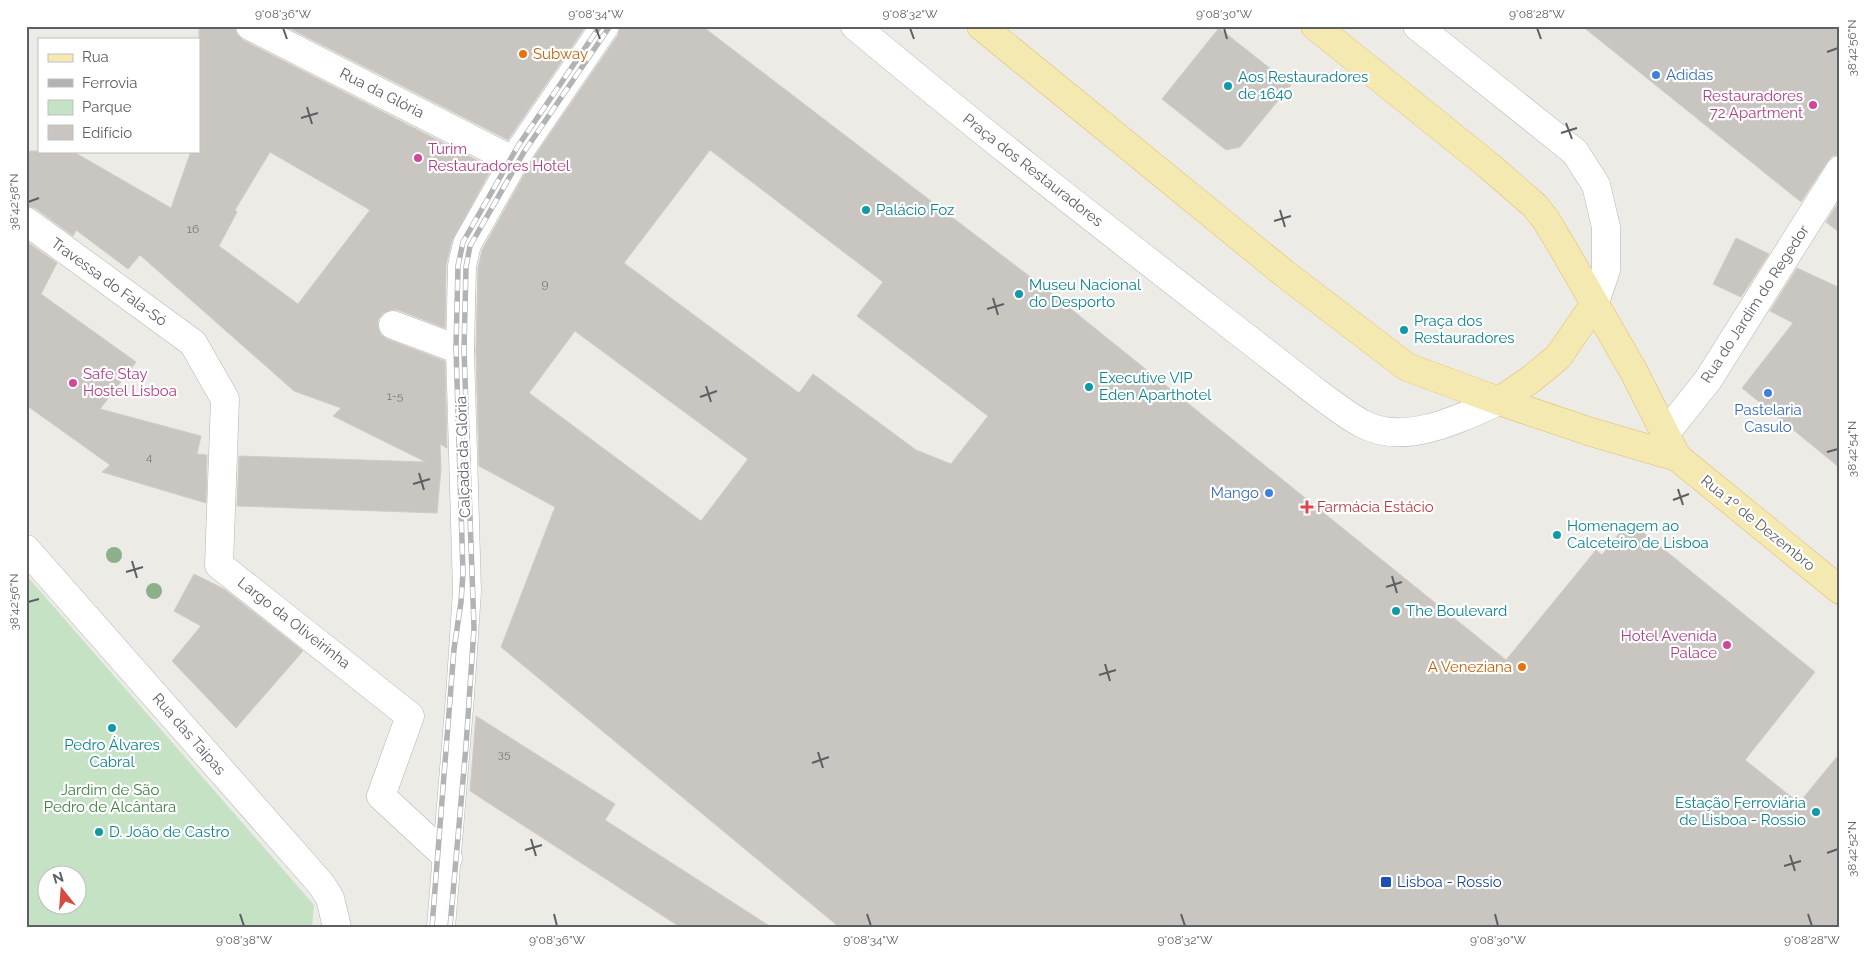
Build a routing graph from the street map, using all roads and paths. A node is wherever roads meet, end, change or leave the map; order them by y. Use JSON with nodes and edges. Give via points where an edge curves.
{"nodes":[{"id":1,"x":250,"y":26,"type":"edge"},
{"id":2,"x":605,"y":26,"type":"edge"},
{"id":3,"x":855,"y":26,"type":"edge"},
{"id":4,"x":981,"y":26,"type":"edge"},
{"id":5,"x":1315,"y":26,"type":"edge"},
{"id":6,"x":1417,"y":26,"type":"edge"},
{"id":7,"x":514,"y":161,"type":"junction"},
{"id":8,"x":1840,"y":170,"type":"edge"},
{"id":9,"x":26,"y":221,"type":"edge"},
{"id":10,"x":1594,"y":304,"type":"junction"},
{"id":11,"x":393,"y":325,"type":"dead end"},
{"id":12,"x":193,"y":343,"type":"joint"},
{"id":13,"x":460,"y":350,"type":"junction"},
{"id":14,"x":1499,"y":401,"type":"junction"},
{"id":15,"x":1671,"y":446,"type":"junction"},
{"id":16,"x":26,"y":549,"type":"edge"},
{"id":17,"x":1840,"y":590,"type":"edge"},
{"id":18,"x":448,"y":858,"type":"junction"},
{"id":19,"x":336,"y":927,"type":"edge"},
{"id":20,"x":441,"y":927,"type":"edge"}],
"edges":[{"from":1,"to":7,"type":"street","name":"Rua da Glória"},
{"from":2,"to":7,"type":"street","name":"Calçada da Glória"},
{"from":3,"to":14,"type":"street","name":"Praça dos Restauradores","via":[[1024,163],[1320,395],[1362,424],[1403,434],[1455,420]]},
{"from":4,"to":14,"type":"main road","via":[[1285,274],[1407,367]]},
{"from":5,"to":10,"type":"main road","via":[[1488,164],[1535,206]]},
{"from":6,"to":10,"type":"street","name":"Praça dos Restauradores","via":[[1575,152],[1589,173],[1596,185],[1606,227],[1606,270]]},
{"from":7,"to":13,"type":"street","name":"Calçada da Glória","via":[[467,244],[462,266]]},
{"from":8,"to":15,"type":"street","name":"Rua do Jardim do Regedor","via":[[1708,380]]},
{"from":9,"to":12,"type":"street","name":"Travessa do Fala-Só"},
{"from":10,"to":14,"type":"main road","name":"Praça dos Restauradores","via":[[1558,357]]},
{"from":10,"to":15,"type":"main road","via":[[1634,372]]},
{"from":11,"to":13,"type":"street"},
{"from":12,"to":18,"type":"street","name":"Largo da Oliveirinha","via":[[225,399],[219,565],[410,716],[381,796]]},
{"from":13,"to":18,"type":"street","name":"Calçada da Glória","via":[[467,591]]},
{"from":14,"to":15,"type":"main road","via":[[1591,432]]},
{"from":15,"to":17,"type":"main road","name":"Rua 1º de Dezembro"},
{"from":16,"to":19,"type":"street","name":"Rua das Taipas","via":[[321,884],[330,898]]},
{"from":18,"to":20,"type":"street","name":"Calçada da Glória"}]}
